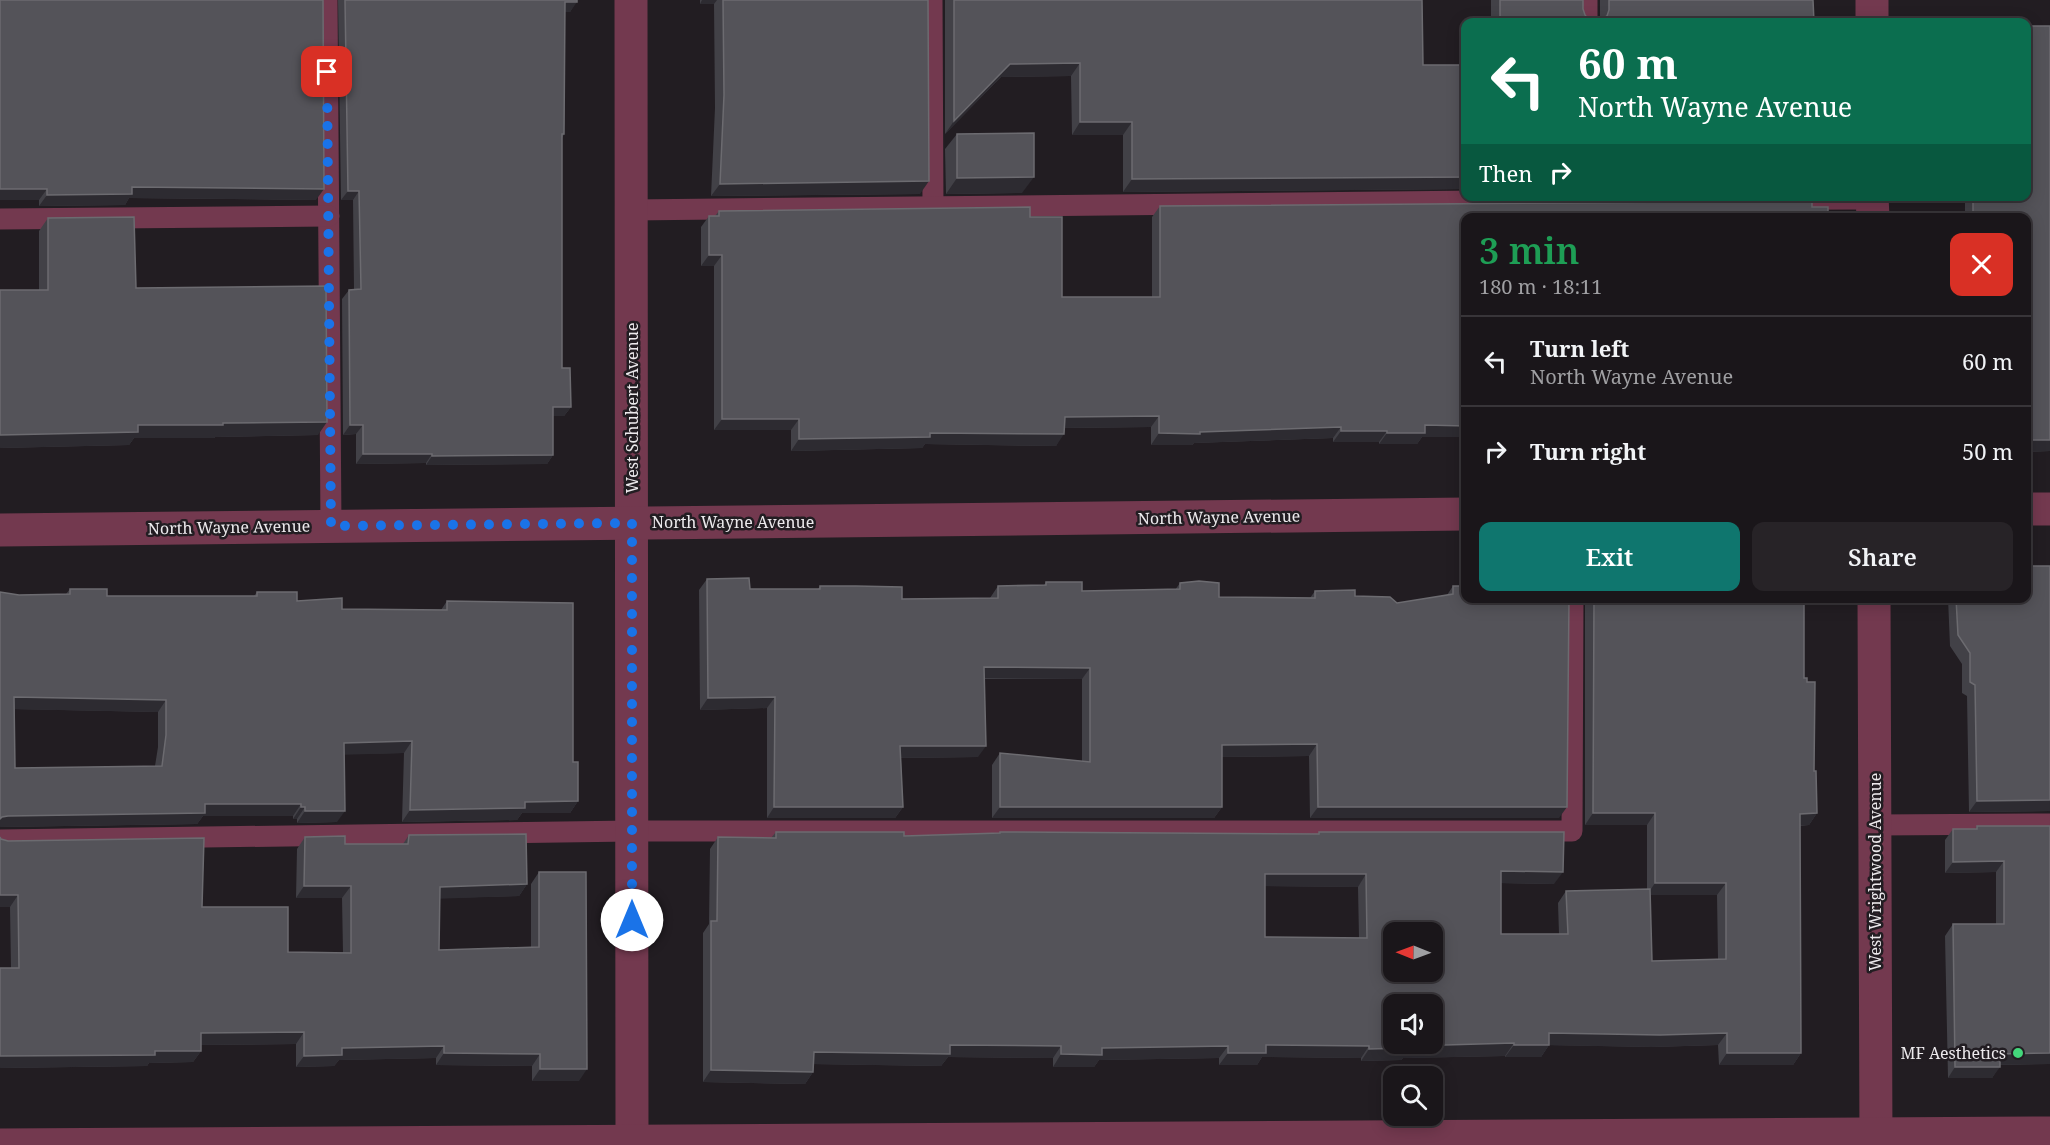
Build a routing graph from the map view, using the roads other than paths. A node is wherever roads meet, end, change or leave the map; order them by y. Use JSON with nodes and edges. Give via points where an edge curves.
{"nodes":[{"id":1,"x":327,"y":0,"type":"edge"},
{"id":2,"x":631,"y":0,"type":"edge"},
{"id":3,"x":932,"y":0,"type":"edge"},
{"id":4,"x":1587,"y":0,"type":"edge"},
{"id":5,"x":1872,"y":0,"type":"edge"},
{"id":6,"x":1587,"y":18,"type":"edge"},
{"id":7,"x":1872,"y":18,"type":"edge"},
{"id":8,"x":1581,"y":204,"type":"edge"},
{"id":9,"x":1872,"y":204,"type":"edge"},
{"id":10,"x":933,"y":207,"type":"junction"},
{"id":11,"x":632,"y":210,"type":"junction"},
{"id":12,"x":328,"y":216,"type":"junction"},
{"id":13,"x":0,"y":219,"type":"edge"},
{"id":14,"x":2050,"y":508,"type":"edge"},
{"id":15,"x":2031,"y":509,"type":"edge"},
{"id":16,"x":1461,"y":514,"type":"edge"},
{"id":17,"x":632,"y":523,"type":"junction"},
{"id":18,"x":331,"y":526,"type":"junction"},
{"id":19,"x":0,"y":530,"type":"edge"},
{"id":20,"x":1573,"y":603,"type":"edge"},
{"id":21,"x":1874,"y":603,"type":"edge"},
{"id":22,"x":2050,"y":824,"type":"edge"},
{"id":23,"x":1875,"y":825,"type":"junction"},
{"id":24,"x":632,"y":831,"type":"junction"},
{"id":25,"x":0,"y":840,"type":"edge"},
{"id":26,"x":2050,"y":1133,"type":"edge"},
{"id":27,"x":1876,"y":1139,"type":"edge"},
{"id":28,"x":632,"y":1141,"type":"junction"},
{"id":29,"x":848,"y":1142,"type":"edge"},
{"id":30,"x":312,"y":1144,"type":"edge"},
{"id":31,"x":0,"y":1145,"type":"edge"}],
"edges":[{"from":1,"to":12,"type":"lane"},
{"from":2,"to":11,"type":"street","name":"West Schubert Avenue"},
{"from":3,"to":10,"type":"lane"},
{"from":4,"to":6,"type":"lane"},
{"from":5,"to":7,"type":"street"},
{"from":8,"to":9,"type":"lane"},
{"from":8,"to":10,"type":"lane"},
{"from":10,"to":11,"type":"lane"},
{"from":11,"to":17,"type":"street","name":"West Schubert Avenue"},
{"from":12,"to":13,"type":"lane"},
{"from":12,"to":18,"type":"lane"},
{"from":14,"to":15,"type":"street"},
{"from":16,"to":17,"type":"street","name":"North Wayne Avenue"},
{"from":17,"to":18,"type":"street","name":"North Wayne Avenue"},
{"from":17,"to":24,"type":"street","name":"West Schubert Avenue"},
{"from":18,"to":19,"type":"street","name":"North Wayne Avenue"},
{"from":20,"to":24,"type":"lane","via":[[1572,831]]},
{"from":21,"to":23,"type":"street","name":"West Wrightwood Avenue"},
{"from":22,"to":23,"type":"lane"},
{"from":23,"to":27,"type":"street","name":"West Wrightwood Avenue"},
{"from":24,"to":25,"type":"lane"},
{"from":24,"to":28,"type":"street","name":"West Schubert Avenue"},
{"from":26,"to":27,"type":"street"},
{"from":27,"to":29,"type":"street"},
{"from":28,"to":29,"type":"street"},
{"from":28,"to":30,"type":"street"},
{"from":30,"to":31,"type":"street"}]}
